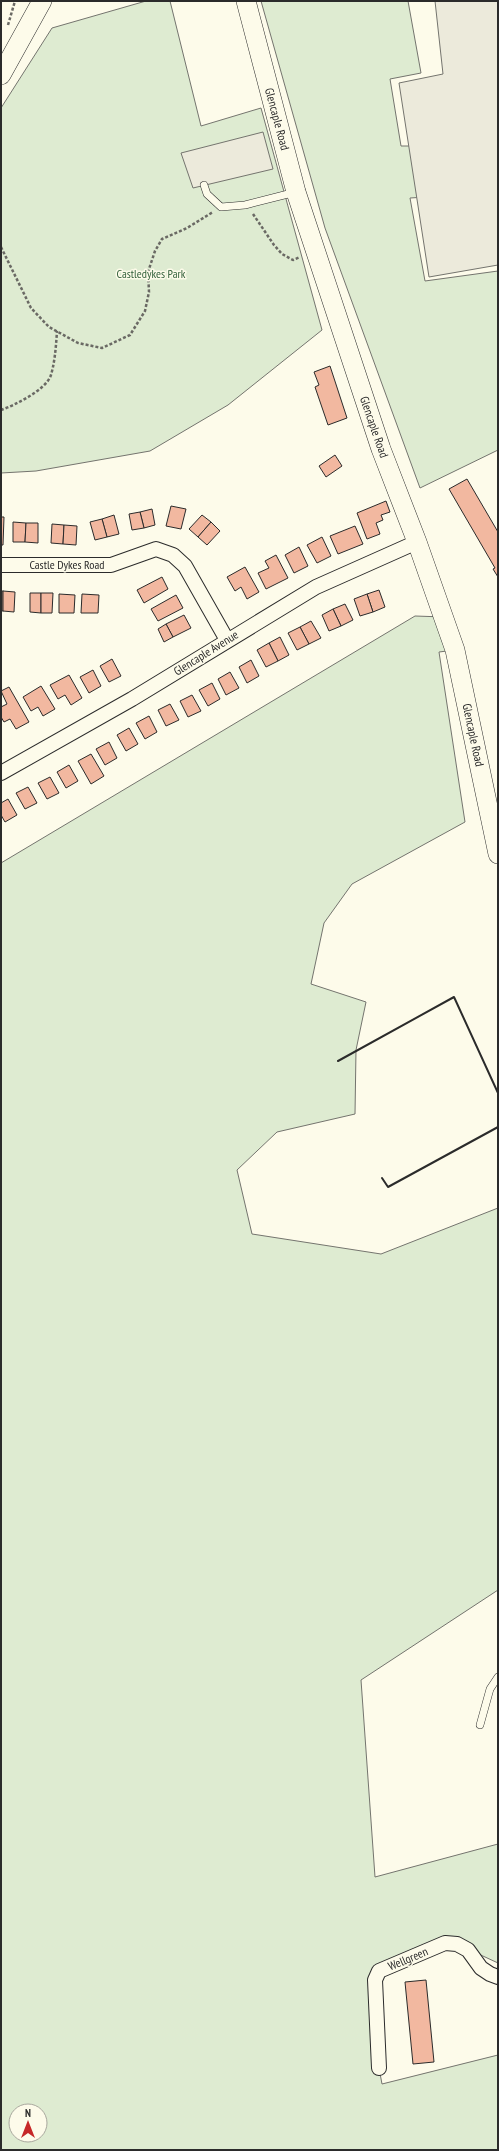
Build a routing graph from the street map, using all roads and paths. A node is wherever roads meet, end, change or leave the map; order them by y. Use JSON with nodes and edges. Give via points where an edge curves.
{"nodes":[{"id":1,"x":15,"y":1,"type":"edge"},
{"id":2,"x":42,"y":1,"type":"edge"},
{"id":3,"x":246,"y":1,"type":"edge"},
{"id":4,"x":6,"y":30,"type":"dead end"},
{"id":5,"x":1,"y":75,"type":"edge"},
{"id":6,"x":204,"y":185,"type":"dead end"},
{"id":7,"x":296,"y":192,"type":"junction"},
{"id":8,"x":245,"y":205,"type":"junction"},
{"id":9,"x":221,"y":207,"type":"junction"},
{"id":10,"x":1,"y":247,"type":"edge"},
{"id":11,"x":302,"y":256,"type":"dead end"},
{"id":12,"x":57,"y":331,"type":"junction"},
{"id":13,"x":1,"y":410,"type":"edge"},
{"id":14,"x":417,"y":542,"type":"junction"},
{"id":15,"x":1,"y":565,"type":"edge"},
{"id":16,"x":227,"y":640,"type":"junction"},
{"id":17,"x":1,"y":773,"type":"edge"},
{"id":18,"x":498,"y":854,"type":"edge"},
{"id":19,"x":498,"y":1678,"type":"edge"},
{"id":20,"x":480,"y":1725,"type":"dead end"},
{"id":21,"x":498,"y":1977,"type":"edge"},
{"id":22,"x":379,"y":2068,"type":"dead end"}],
"edges":[{"from":1,"to":4,"type":"path"},
{"from":2,"to":5,"type":"main road"},
{"from":3,"to":7,"type":"main road","name":"Glencaple Road"},
{"from":6,"to":9,"type":"lane","via":[[207,194]]},
{"from":7,"to":8,"type":"lane"},
{"from":7,"to":14,"type":"main road","name":"Glencaple Road","via":[[381,448]]},
{"from":8,"to":9,"type":"lane"},
{"from":8,"to":11,"type":"path","via":[[261,222],[282,254],[293,260]]},
{"from":9,"to":12,"type":"path","via":[[187,228],[162,239],[148,272],[149,292],[145,310],[130,335],[102,348],[78,343]]},
{"from":10,"to":12,"type":"path","via":[[31,308],[49,327]]},
{"from":12,"to":13,"type":"path","via":[[51,376],[39,389],[16,404]]},
{"from":14,"to":16,"type":"street","name":"Glencaple Avenue","via":[[316,587]]},
{"from":14,"to":18,"type":"main road","name":"Glencaple Road","via":[[455,650]]},
{"from":15,"to":16,"type":"street","name":"Castle Dykes Road","via":[[111,565],[156,549],[173,555],[185,566]]},
{"from":16,"to":17,"type":"street","name":"Glencaple Avenue","via":[[132,699]]},
{"from":19,"to":20,"type":"lane","via":[[490,1689]]},
{"from":21,"to":22,"type":"street","name":"Wellgreen","via":[[481,1968],[468,1950],[458,1944],[445,1944],[379,1971],[375,1980]]}]}
